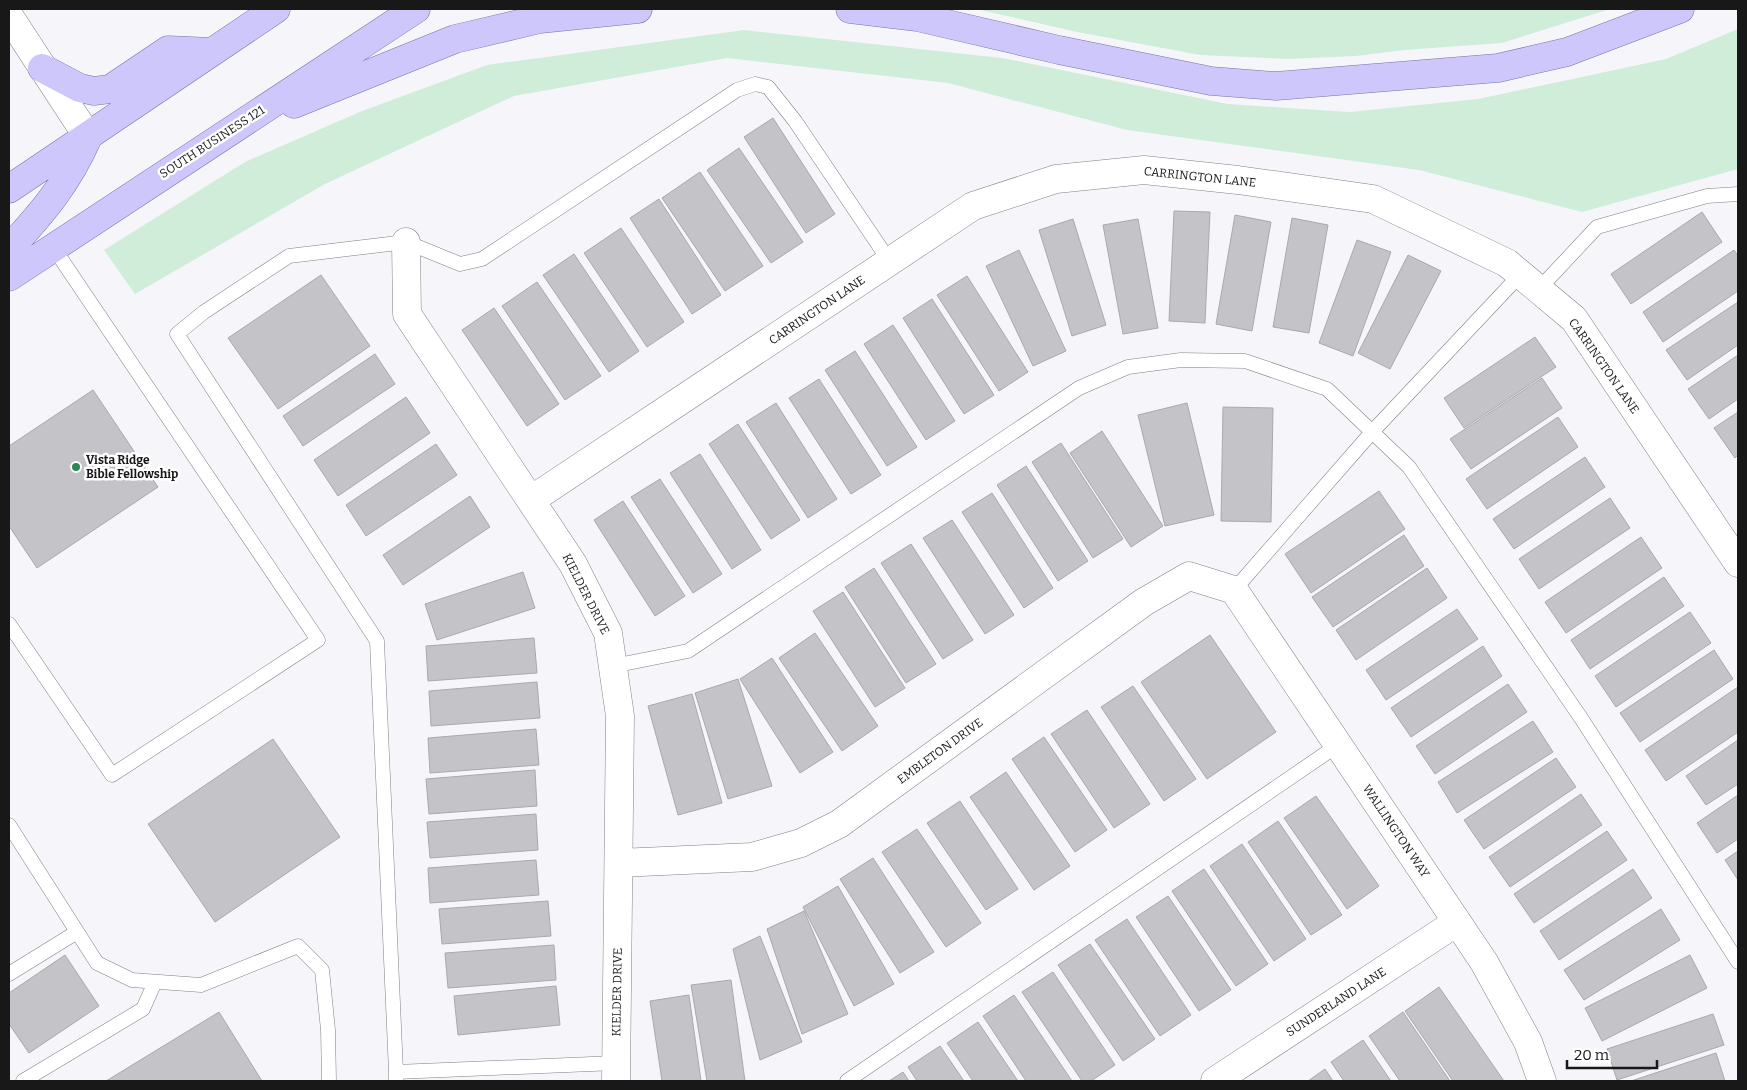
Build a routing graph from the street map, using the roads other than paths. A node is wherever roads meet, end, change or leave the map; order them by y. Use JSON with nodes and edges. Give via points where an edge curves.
{"nodes":[{"id":1,"x":276,"y":9,"type":"edge"},
{"id":2,"x":416,"y":9,"type":"edge"},
{"id":3,"x":638,"y":9,"type":"edge"},
{"id":4,"x":850,"y":9,"type":"edge"},
{"id":5,"x":1680,"y":9,"type":"edge"},
{"id":6,"x":9,"y":16,"type":"edge"},
{"id":7,"x":212,"y":52,"type":"junction"},
{"id":8,"x":42,"y":68,"type":"junction"},
{"id":9,"x":88,"y":137,"type":"junction"},
{"id":10,"x":205,"y":146,"type":"junction"},
{"id":11,"x":9,"y":189,"type":"edge"},
{"id":12,"x":1738,"y":194,"type":"edge"},
{"id":13,"x":406,"y":242,"type":"junction"},
{"id":14,"x":53,"y":247,"type":"junction"},
{"id":15,"x":9,"y":249,"type":"edge"},
{"id":16,"x":890,"y":262,"type":"junction"},
{"id":17,"x":9,"y":277,"type":"edge"},
{"id":18,"x":1529,"y":283,"type":"junction"},
{"id":19,"x":1372,"y":432,"type":"junction"},
{"id":20,"x":530,"y":500,"type":"junction"},
{"id":21,"x":1738,"y":563,"type":"edge"},
{"id":22,"x":1234,"y":590,"type":"junction"},
{"id":23,"x":9,"y":624,"type":"edge"},
{"id":24,"x":613,"y":666,"type":"junction"},
{"id":25,"x":1338,"y":745,"type":"junction"},
{"id":26,"x":9,"y":825,"type":"edge"},
{"id":27,"x":619,"y":863,"type":"junction"},
{"id":28,"x":1457,"y":922,"type":"junction"},
{"id":29,"x":78,"y":932,"type":"junction"},
{"id":30,"x":1738,"y":962,"type":"edge"},
{"id":31,"x":9,"y":974,"type":"edge"},
{"id":32,"x":155,"y":982,"type":"junction"},
{"id":33,"x":616,"y":1072,"type":"edge"},
{"id":34,"x":396,"y":1077,"type":"edge"},
{"id":35,"x":23,"y":1081,"type":"edge"},
{"id":36,"x":329,"y":1081,"type":"edge"},
{"id":37,"x":847,"y":1081,"type":"edge"},
{"id":38,"x":1215,"y":1081,"type":"edge"},
{"id":39,"x":1542,"y":1081,"type":"edge"}],
"edges":[{"from":1,"to":7,"type":"main road"},
{"from":2,"to":10,"type":"main road","name":"SOUTH BUSINESS 121"},
{"from":3,"to":10,"type":"main road","via":[[540,19],[455,39],[322,91]]},
{"from":4,"to":5,"type":"main road","via":[[917,17],[1211,81],[1276,86],[1498,68],[1567,52]]},
{"from":6,"to":8,"type":"street"},
{"from":7,"to":8,"type":"main road","via":[[168,50],[110,89],[94,91],[80,88]]},
{"from":7,"to":9,"type":"main road"},
{"from":8,"to":9,"type":"street"},
{"from":9,"to":11,"type":"main road"},
{"from":9,"to":15,"type":"main road","via":[[60,191]]},
{"from":10,"to":14,"type":"main road","name":"SOUTH BUSINESS 121"},
{"from":12,"to":18,"type":"lane","via":[[1707,196],[1597,227]]},
{"from":13,"to":16,"type":"lane","via":[[460,264],[482,259],[737,90],[755,84],[768,87],[794,121]]},
{"from":13,"to":20,"type":"street","name":"KIELDER DRIVE","via":[[407,314]]},
{"from":13,"to":34,"type":"lane","via":[[289,256],[204,312],[178,334],[377,641]]},
{"from":14,"to":17,"type":"main road","name":"SOUTH BUSINESS 121"},
{"from":14,"to":23,"type":"lane","via":[[318,640],[112,775]]},
{"from":16,"to":18,"type":"street","name":"CARRINGTON LANE","via":[[972,206],[1056,179],[1144,170],[1373,199],[1506,264]]},
{"from":16,"to":20,"type":"street","name":"CARRINGTON LANE"},
{"from":18,"to":19,"type":"lane"},
{"from":18,"to":21,"type":"street","name":"CARRINGTON LANE","via":[[1574,320]]},
{"from":19,"to":22,"type":"lane"},
{"from":19,"to":24,"type":"lane","via":[[1327,389],[1245,361],[1180,360],[1128,367],[1079,388],[688,651]]},
{"from":19,"to":30,"type":"lane","via":[[1409,467],[1581,718]]},
{"from":20,"to":24,"type":"street","name":"KIELDER DRIVE","via":[[573,564],[608,633]]},
{"from":22,"to":25,"type":"street","name":"WALLINGTON WAY"},
{"from":22,"to":27,"type":"street","name":"EMBLETON DRIVE","via":[[1189,576],[1136,608],[838,824],[801,842],[752,857]]},
{"from":24,"to":27,"type":"street","name":"KIELDER DRIVE","via":[[620,716]]},
{"from":25,"to":28,"type":"street","name":"WALLINGTON WAY"},
{"from":25,"to":37,"type":"lane"},
{"from":26,"to":29,"type":"lane"},
{"from":27,"to":33,"type":"street","name":"KIELDER DRIVE"},
{"from":28,"to":38,"type":"street","name":"SUNDERLAND LANE"},
{"from":28,"to":39,"type":"street","name":"WALLINGTON WAY","via":[[1484,962],[1528,1042]]},
{"from":29,"to":31,"type":"lane"},
{"from":29,"to":32,"type":"lane","via":[[97,963],[132,980]]},
{"from":32,"to":35,"type":"lane","via":[[143,1009]]},
{"from":32,"to":36,"type":"lane","via":[[201,985],[298,946],[322,970]]},
{"from":33,"to":34,"type":"lane"}]}
